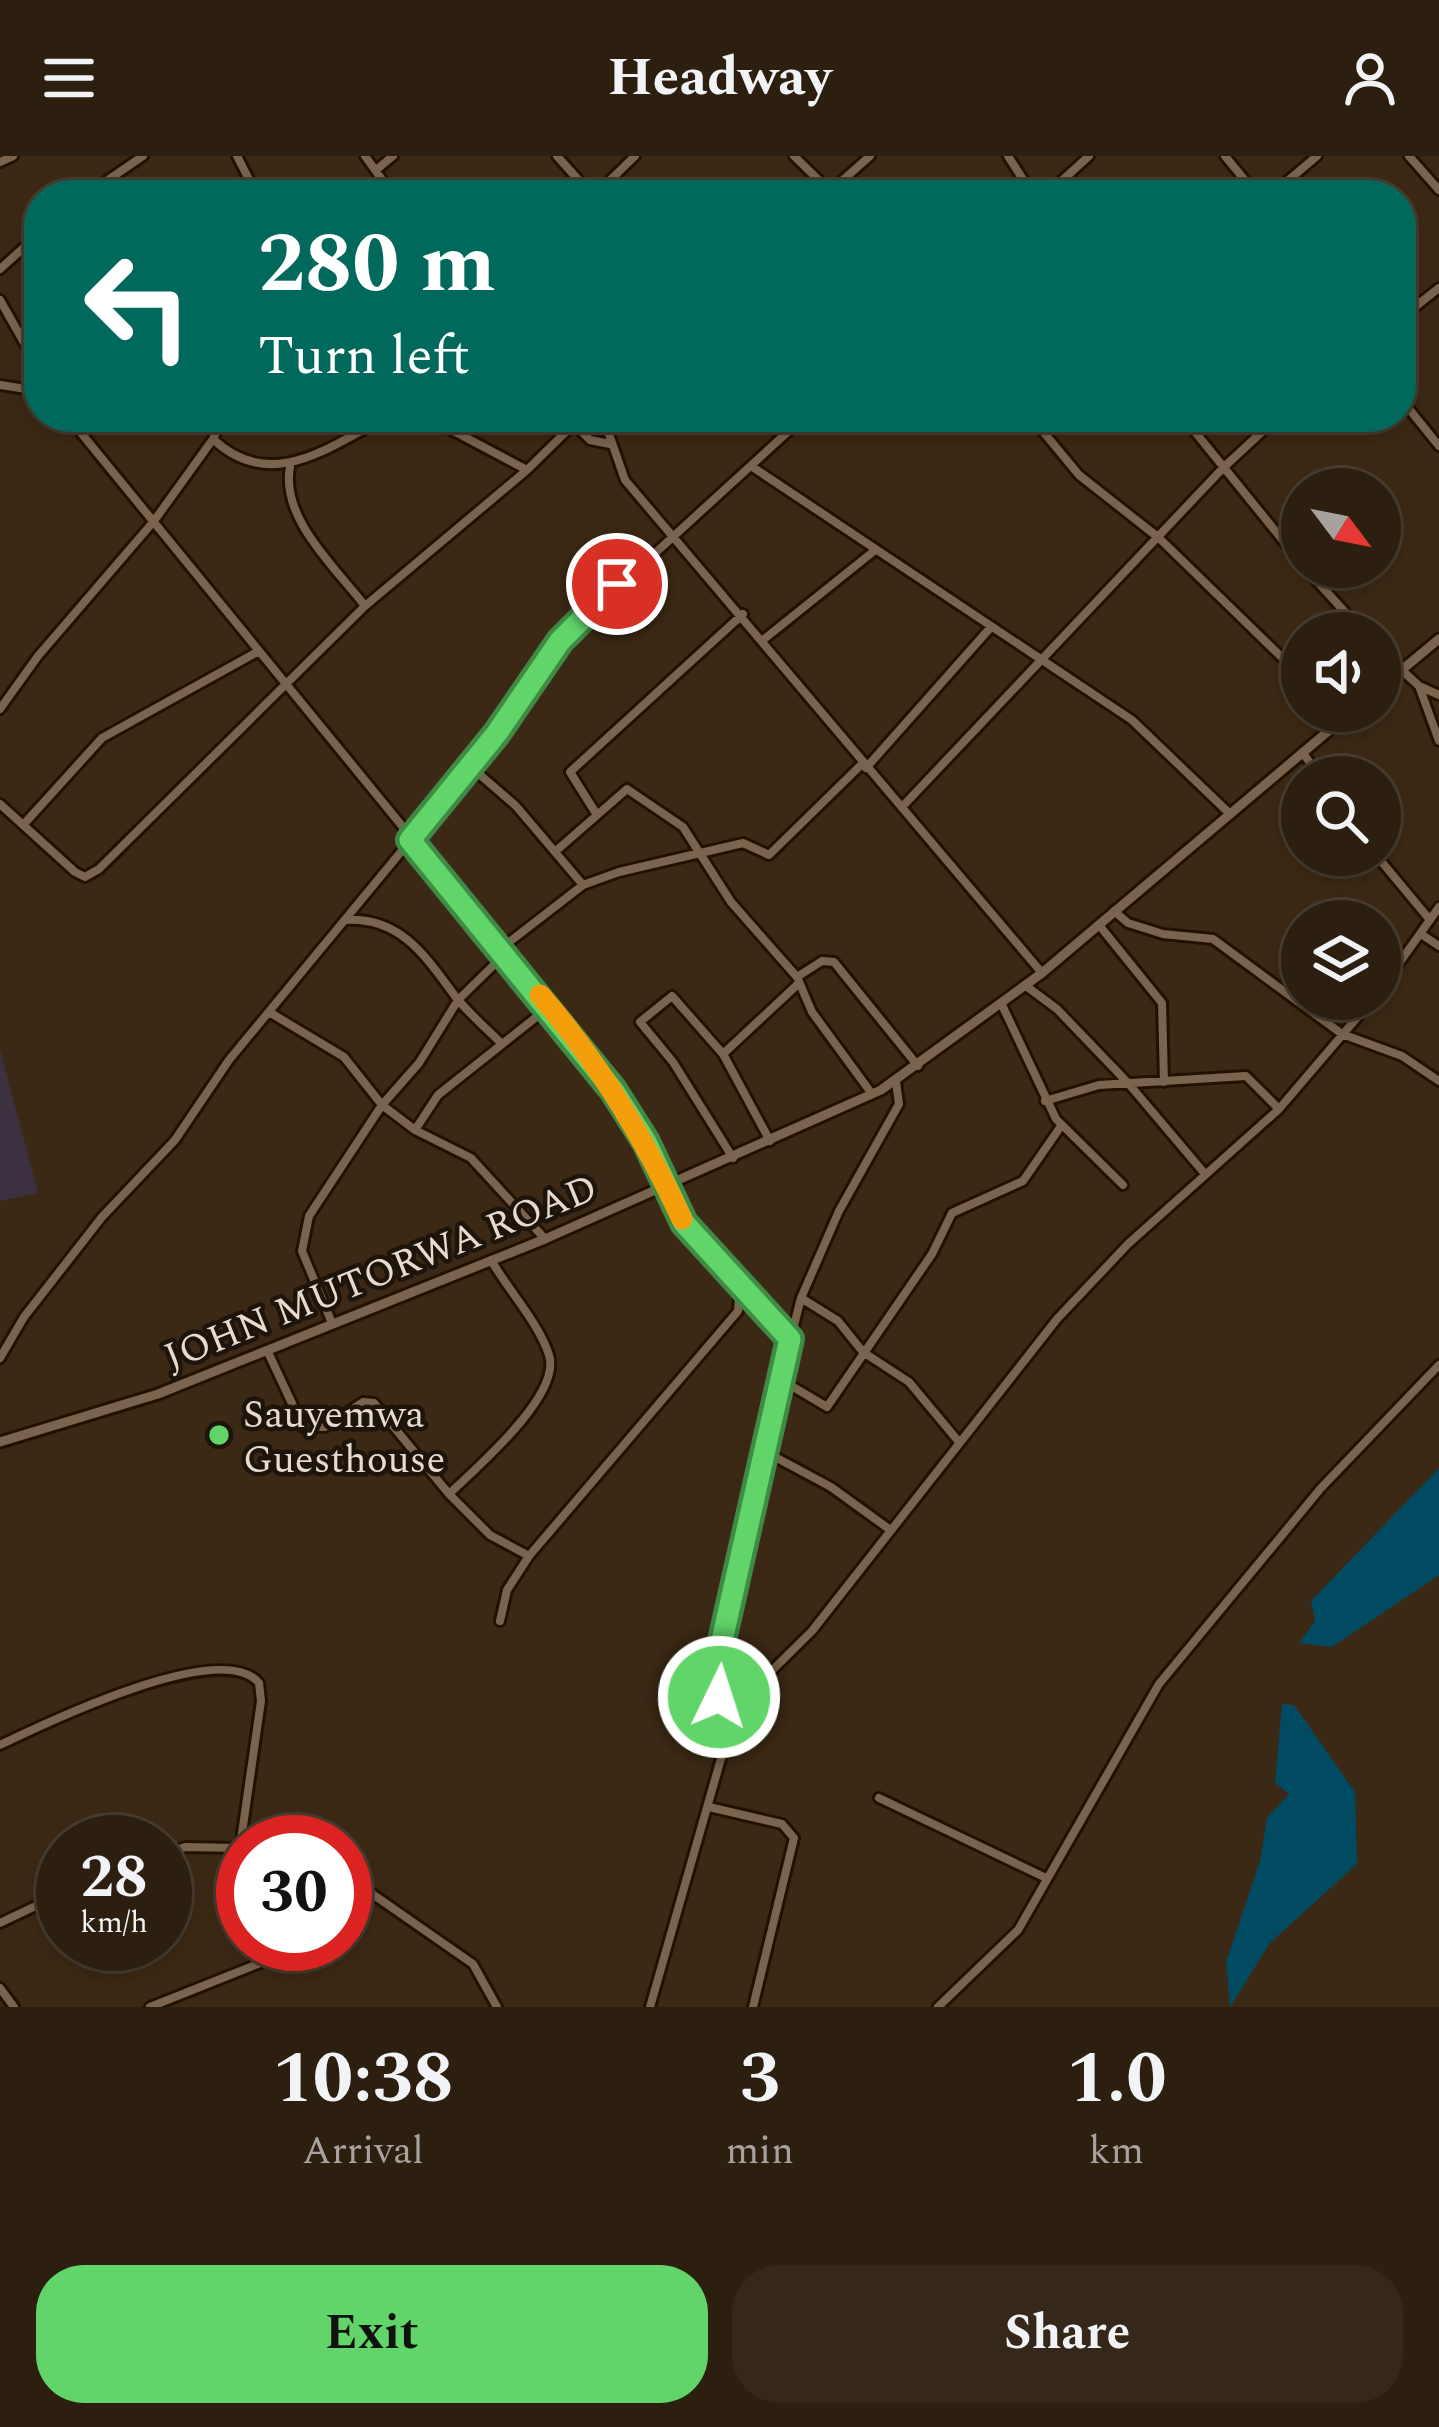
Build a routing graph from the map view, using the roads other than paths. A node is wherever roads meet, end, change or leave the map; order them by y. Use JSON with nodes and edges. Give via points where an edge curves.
{"nodes":[{"id":1,"x":13,"y":156,"type":"edge"},
{"id":2,"x":143,"y":156,"type":"edge"},
{"id":3,"x":364,"y":156,"type":"edge"},
{"id":4,"x":393,"y":156,"type":"edge"},
{"id":5,"x":557,"y":156,"type":"edge"},
{"id":6,"x":635,"y":156,"type":"edge"},
{"id":7,"x":794,"y":156,"type":"edge"},
{"id":8,"x":870,"y":156,"type":"edge"},
{"id":9,"x":1089,"y":156,"type":"edge"},
{"id":10,"x":1225,"y":156,"type":"edge"},
{"id":11,"x":1317,"y":156,"type":"edge"},
{"id":12,"x":1408,"y":156,"type":"edge"},
{"id":13,"x":0,"y":162,"type":"edge"},
{"id":14,"x":375,"y":171,"type":"junction"},
{"id":15,"x":109,"y":180,"type":"edge"},
{"id":16,"x":382,"y":180,"type":"edge"},
{"id":17,"x":580,"y":180,"type":"edge"},
{"id":18,"x":610,"y":180,"type":"edge"},
{"id":19,"x":817,"y":180,"type":"edge"},
{"id":20,"x":845,"y":180,"type":"edge"},
{"id":21,"x":1063,"y":180,"type":"edge"},
{"id":22,"x":1245,"y":180,"type":"edge"},
{"id":23,"x":1289,"y":180,"type":"edge"},
{"id":24,"x":1439,"y":190,"type":"edge"},
{"id":25,"x":24,"y":247,"type":"edge"},
{"id":26,"x":0,"y":269,"type":"edge"},
{"id":27,"x":0,"y":300,"type":"edge"},
{"id":28,"x":24,"y":342,"type":"edge"},
{"id":29,"x":1416,"y":416,"type":"edge"},
{"id":30,"x":81,"y":432,"type":"edge"},
{"id":31,"x":216,"y":432,"type":"edge"},
{"id":32,"x":358,"y":432,"type":"edge"},
{"id":33,"x":455,"y":432,"type":"edge"},
{"id":34,"x":567,"y":432,"type":"edge"},
{"id":35,"x":585,"y":432,"type":"edge"},
{"id":36,"x":607,"y":432,"type":"edge"},
{"id":37,"x":788,"y":432,"type":"edge"},
{"id":38,"x":1043,"y":432,"type":"edge"},
{"id":39,"x":1194,"y":432,"type":"edge"},
{"id":40,"x":1262,"y":432,"type":"edge"},
{"id":41,"x":213,"y":440,"type":"junction"},
{"id":42,"x":1438,"y":441,"type":"edge"},
{"id":43,"x":610,"y":444,"type":"junction"},
{"id":44,"x":751,"y":466,"type":"junction"},
{"id":45,"x":290,"y":467,"type":"junction"},
{"id":46,"x":1222,"y":468,"type":"junction"},
{"id":47,"x":527,"y":470,"type":"junction"},
{"id":48,"x":154,"y":520,"type":"junction"},
{"id":49,"x":673,"y":533,"type":"junction"},
{"id":50,"x":1159,"y":538,"type":"junction"},
{"id":51,"x":1281,"y":539,"type":"edge"},
{"id":52,"x":874,"y":550,"type":"junction"},
{"id":53,"x":1323,"y":588,"type":"edge"},
{"id":54,"x":365,"y":606,"type":"junction"},
{"id":55,"x":1345,"y":612,"type":"edge"},
{"id":56,"x":743,"y":614,"type":"junction"},
{"id":57,"x":991,"y":627,"type":"junction"},
{"id":58,"x":1439,"y":639,"type":"edge"},
{"id":59,"x":763,"y":640,"type":"junction"},
{"id":60,"x":259,"y":651,"type":"junction"},
{"id":61,"x":1281,"y":657,"type":"edge"},
{"id":62,"x":1042,"y":664,"type":"junction"},
{"id":63,"x":1401,"y":670,"type":"edge"},
{"id":64,"x":1401,"y":672,"type":"edge"},
{"id":65,"x":1419,"y":686,"type":"junction"},
{"id":66,"x":288,"y":688,"type":"junction"},
{"id":67,"x":1439,"y":695,"type":"edge"},
{"id":68,"x":0,"y":710,"type":"edge"},
{"id":69,"x":1325,"y":732,"type":"edge"},
{"id":70,"x":1439,"y":741,"type":"edge"},
{"id":71,"x":1303,"y":753,"type":"junction"},
{"id":72,"x":1305,"y":756,"type":"edge"},
{"id":73,"x":864,"y":766,"type":"junction"},
{"id":74,"x":471,"y":767,"type":"junction"},
{"id":75,"x":0,"y":804,"type":"edge"},
{"id":76,"x":902,"y":807,"type":"junction"},
{"id":77,"x":1229,"y":813,"type":"junction"},
{"id":78,"x":597,"y":815,"type":"junction"},
{"id":79,"x":24,"y":824,"type":"junction"},
{"id":80,"x":410,"y":840,"type":"junction"},
{"id":81,"x":557,"y":850,"type":"junction"},
{"id":82,"x":700,"y":856,"type":"junction"},
{"id":83,"x":1393,"y":876,"type":"edge"},
{"id":84,"x":584,"y":885,"type":"junction"},
{"id":85,"x":1439,"y":908,"type":"edge"},
{"id":86,"x":1114,"y":911,"type":"junction"},
{"id":87,"x":346,"y":920,"type":"junction"},
{"id":88,"x":1430,"y":920,"type":"junction"},
{"id":89,"x":1099,"y":925,"type":"junction"},
{"id":90,"x":1421,"y":934,"type":"junction"},
{"id":91,"x":1439,"y":946,"type":"edge"},
{"id":92,"x":501,"y":953,"type":"junction"},
{"id":93,"x":1401,"y":961,"type":"edge"},
{"id":94,"x":1042,"y":973,"type":"junction"},
{"id":95,"x":797,"y":981,"type":"junction"},
{"id":96,"x":1026,"y":986,"type":"junction"},
{"id":97,"x":458,"y":1000,"type":"junction"},
{"id":98,"x":1002,"y":1005,"type":"junction"},
{"id":99,"x":550,"y":1007,"type":"junction"},
{"id":100,"x":269,"y":1012,"type":"junction"},
{"id":101,"x":1354,"y":1020,"type":"edge"},
{"id":102,"x":1342,"y":1034,"type":"junction"},
{"id":103,"x":501,"y":1043,"type":"junction"},
{"id":104,"x":723,"y":1054,"type":"junction"},
{"id":105,"x":919,"y":1067,"type":"junction"},
{"id":106,"x":1439,"y":1081,"type":"edge"},
{"id":107,"x":896,"y":1082,"type":"junction"},
{"id":108,"x":1164,"y":1082,"type":"junction"},
{"id":109,"x":1128,"y":1083,"type":"junction"},
{"id":110,"x":872,"y":1094,"type":"junction"},
{"id":111,"x":1045,"y":1101,"type":"junction"},
{"id":112,"x":382,"y":1105,"type":"junction"},
{"id":113,"x":1279,"y":1109,"type":"junction"},
{"id":114,"x":1061,"y":1126,"type":"junction"},
{"id":115,"x":415,"y":1130,"type":"junction"},
{"id":116,"x":770,"y":1142,"type":"junction"},
{"id":117,"x":733,"y":1158,"type":"junction"},
{"id":118,"x":1205,"y":1174,"type":"junction"},
{"id":119,"x":1123,"y":1185,"type":"dead end"},
{"id":120,"x":667,"y":1187,"type":"junction"},
{"id":121,"x":545,"y":1239,"type":"junction"},
{"id":122,"x":491,"y":1260,"type":"junction"},
{"id":123,"x":742,"y":1289,"type":"junction"},
{"id":124,"x":801,"y":1298,"type":"junction"},
{"id":125,"x":332,"y":1323,"type":"junction"},
{"id":126,"x":790,"y":1339,"type":"junction"},
{"id":127,"x":267,"y":1350,"type":"junction"},
{"id":128,"x":863,"y":1352,"type":"junction"},
{"id":129,"x":0,"y":1358,"type":"edge"},
{"id":130,"x":1439,"y":1365,"type":"edge"},
{"id":131,"x":778,"y":1378,"type":"junction"},
{"id":132,"x":0,"y":1442,"type":"edge"},
{"id":133,"x":959,"y":1442,"type":"junction"},
{"id":134,"x":762,"y":1450,"type":"junction"},
{"id":135,"x":449,"y":1494,"type":"junction"},
{"id":136,"x":889,"y":1529,"type":"junction"},
{"id":137,"x":529,"y":1556,"type":"junction"},
{"id":138,"x":500,"y":1621,"type":"dead end"},
{"id":139,"x":732,"y":1714,"type":"junction"},
{"id":140,"x":0,"y":1745,"type":"edge"},
{"id":141,"x":879,"y":1798,"type":"dead end"},
{"id":142,"x":709,"y":1807,"type":"junction"},
{"id":143,"x":245,"y":1815,"type":"edge"},
{"id":144,"x":1044,"y":1877,"type":"junction"},
{"id":145,"x":372,"y":1894,"type":"edge"},
{"id":146,"x":36,"y":1906,"type":"edge"},
{"id":147,"x":0,"y":1923,"type":"edge"},
{"id":148,"x":240,"y":1971,"type":"edge"},
{"id":149,"x":0,"y":1988,"type":"edge"},
{"id":150,"x":14,"y":2007,"type":"edge"},
{"id":151,"x":150,"y":2007,"type":"edge"},
{"id":152,"x":497,"y":2007,"type":"edge"},
{"id":153,"x":650,"y":2007,"type":"edge"},
{"id":154,"x":753,"y":2007,"type":"edge"},
{"id":155,"x":938,"y":2007,"type":"edge"}],
"edges":[{"from":1,"to":13,"type":"street"},
{"from":2,"to":15,"type":"street"},
{"from":3,"to":14,"type":"street"},
{"from":4,"to":14,"type":"street"},
{"from":5,"to":17,"type":"street"},
{"from":6,"to":18,"type":"street"},
{"from":7,"to":19,"type":"street"},
{"from":8,"to":20,"type":"street"},
{"from":9,"to":21,"type":"street"},
{"from":10,"to":22,"type":"street"},
{"from":11,"to":23,"type":"street"},
{"from":12,"to":24,"type":"street"},
{"from":14,"to":16,"type":"street"},
{"from":25,"to":26,"type":"street"},
{"from":27,"to":28,"type":"street"},
{"from":29,"to":42,"type":"street"},
{"from":30,"to":48,"type":"street"},
{"from":31,"to":41,"type":"street"},
{"from":32,"to":45,"type":"street"},
{"from":33,"to":47,"type":"street"},
{"from":34,"to":47,"type":"street"},
{"from":35,"to":43,"type":"street"},
{"from":36,"to":43,"type":"street"},
{"from":37,"to":44,"type":"street"},
{"from":38,"to":50,"type":"street","via":[[1079,475]]},
{"from":39,"to":46,"type":"street"},
{"from":40,"to":46,"type":"street"},
{"from":41,"to":45,"type":"street","via":[[246,461]]},
{"from":41,"to":48,"type":"street"},
{"from":43,"to":49,"type":"street","via":[[626,480]]},
{"from":44,"to":49,"type":"street"},
{"from":44,"to":52,"type":"street"},
{"from":45,"to":54,"type":"street","via":[[297,515]]},
{"from":46,"to":50,"type":"street"},
{"from":46,"to":51,"type":"street"},
{"from":47,"to":54,"type":"street"},
{"from":48,"to":60,"type":"street"},
{"from":48,"to":68,"type":"street"},
{"from":49,"to":56,"type":"street"},
{"from":49,"to":74,"type":"street","via":[[560,641]]},
{"from":50,"to":61,"type":"street"},
{"from":50,"to":62,"type":"street"},
{"from":52,"to":57,"type":"street"},
{"from":52,"to":59,"type":"street"},
{"from":53,"to":55,"type":"street"},
{"from":54,"to":66,"type":"street"},
{"from":56,"to":59,"type":"street"},
{"from":56,"to":78,"type":"street","via":[[570,772]]},
{"from":57,"to":62,"type":"street"},
{"from":57,"to":73,"type":"street"},
{"from":58,"to":63,"type":"street"},
{"from":59,"to":73,"type":"street"},
{"from":60,"to":66,"type":"street"},
{"from":60,"to":79,"type":"street","via":[[102,738]]},
{"from":62,"to":76,"type":"street"},
{"from":62,"to":77,"type":"street","via":[[1132,720]]},
{"from":64,"to":65,"type":"street"},
{"from":65,"to":67,"type":"street"},
{"from":65,"to":70,"type":"street"},
{"from":66,"to":79,"type":"street","via":[[85,877]]},
{"from":66,"to":80,"type":"street"},
{"from":69,"to":71,"type":"street","name":"JOHN MUTORWA ROAD"},
{"from":71,"to":72,"type":"street"},
{"from":71,"to":77,"type":"street","name":"JOHN MUTORWA ROAD"},
{"from":73,"to":76,"type":"street"},
{"from":73,"to":82,"type":"street","via":[[769,855],[743,843]]},
{"from":74,"to":80,"type":"street"},
{"from":74,"to":81,"type":"street"},
{"from":75,"to":79,"type":"street"},
{"from":76,"to":94,"type":"street"},
{"from":77,"to":86,"type":"street","name":"JOHN MUTORWA ROAD"},
{"from":78,"to":81,"type":"street"},
{"from":78,"to":82,"type":"street","via":[[631,790],[683,826]]},
{"from":80,"to":87,"type":"street"},
{"from":80,"to":92,"type":"street"},
{"from":81,"to":84,"type":"street"},
{"from":82,"to":84,"type":"street"},
{"from":82,"to":95,"type":"street"},
{"from":83,"to":88,"type":"street"},
{"from":84,"to":92,"type":"street"},
{"from":85,"to":88,"type":"street"},
{"from":86,"to":89,"type":"street","name":"JOHN MUTORWA ROAD"},
{"from":86,"to":102,"type":"street","via":[[1163,934],[1213,938]]},
{"from":87,"to":97,"type":"street","via":[[403,934]]},
{"from":87,"to":100,"type":"street"},
{"from":88,"to":90,"type":"street"},
{"from":89,"to":94,"type":"street","name":"JOHN MUTORWA ROAD"},
{"from":89,"to":108,"type":"street","via":[[1162,1003]]},
{"from":90,"to":91,"type":"street"},
{"from":90,"to":93,"type":"street"},
{"from":92,"to":97,"type":"street"},
{"from":92,"to":99,"type":"street"},
{"from":94,"to":96,"type":"street","name":"JOHN MUTORWA ROAD"},
{"from":95,"to":104,"type":"street"},
{"from":95,"to":105,"type":"street","via":[[822,961],[834,962]]},
{"from":95,"to":110,"type":"street"},
{"from":96,"to":98,"type":"street","name":"JOHN MUTORWA ROAD"},
{"from":96,"to":109,"type":"street"},
{"from":97,"to":103,"type":"street"},
{"from":97,"to":112,"type":"street"},
{"from":98,"to":105,"type":"street","name":"JOHN MUTORWA ROAD"},
{"from":98,"to":111,"type":"street"},
{"from":99,"to":103,"type":"street"},
{"from":99,"to":120,"type":"street","via":[[613,1090]]},
{"from":100,"to":112,"type":"street","via":[[344,1057]]},
{"from":100,"to":129,"type":"street","via":[[175,1140],[24,1316]]},
{"from":101,"to":102,"type":"street"},
{"from":102,"to":106,"type":"street","via":[[1402,1056]]},
{"from":102,"to":113,"type":"street"},
{"from":103,"to":115,"type":"street","via":[[438,1095]]},
{"from":104,"to":116,"type":"street"},
{"from":104,"to":117,"type":"street","via":[[676,996],[640,1022]]},
{"from":105,"to":107,"type":"street","name":"JOHN MUTORWA ROAD"},
{"from":107,"to":110,"type":"street","name":"JOHN MUTORWA ROAD"},
{"from":107,"to":124,"type":"street","via":[[895,1114],[838,1211]]},
{"from":108,"to":109,"type":"street"},
{"from":108,"to":113,"type":"street","via":[[1246,1076]]},
{"from":109,"to":111,"type":"street"},
{"from":109,"to":118,"type":"street"},
{"from":110,"to":116,"type":"street","name":"JOHN MUTORWA ROAD"},
{"from":111,"to":114,"type":"street"},
{"from":112,"to":115,"type":"street"},
{"from":112,"to":125,"type":"street","via":[[304,1228],[302,1251]]},
{"from":113,"to":118,"type":"street"},
{"from":114,"to":119,"type":"street"},
{"from":114,"to":128,"type":"street","via":[[1024,1181],[952,1213]]},
{"from":115,"to":121,"type":"street","via":[[471,1158]]},
{"from":116,"to":117,"type":"street","name":"JOHN MUTORWA ROAD"},
{"from":117,"to":120,"type":"street","name":"JOHN MUTORWA ROAD"},
{"from":118,"to":133,"type":"street","via":[[1057,1319]]},
{"from":120,"to":121,"type":"street","name":"JOHN MUTORWA ROAD"},
{"from":120,"to":123,"type":"street","via":[[684,1223]]},
{"from":121,"to":122,"type":"street","name":"JOHN MUTORWA ROAD"},
{"from":122,"to":125,"type":"street","name":"JOHN MUTORWA ROAD"},
{"from":122,"to":135,"type":"street","via":[[548,1351],[550,1376],[526,1415]]},
{"from":123,"to":126,"type":"street"},
{"from":123,"to":137,"type":"street","via":[[738,1311]]},
{"from":124,"to":126,"type":"street"},
{"from":124,"to":128,"type":"street","via":[[838,1321]]},
{"from":125,"to":127,"type":"street","name":"JOHN MUTORWA ROAD"},
{"from":126,"to":131,"type":"street"},
{"from":127,"to":132,"type":"street","name":"JOHN MUTORWA ROAD","via":[[158,1394]]},
{"from":127,"to":135,"type":"street","via":[[303,1427],[325,1427],[374,1403]]},
{"from":128,"to":131,"type":"street","via":[[827,1407]]},
{"from":128,"to":133,"type":"street","via":[[909,1382]]},
{"from":130,"to":144,"type":"street","via":[[1321,1489],[1159,1684]]},
{"from":131,"to":134,"type":"street"},
{"from":133,"to":136,"type":"street"},
{"from":134,"to":136,"type":"street"},
{"from":134,"to":139,"type":"street","via":[[715,1677]]},
{"from":135,"to":137,"type":"street","via":[[490,1535]]},
{"from":136,"to":139,"type":"street","via":[[812,1631]]},
{"from":137,"to":138,"type":"street","via":[[507,1590]]},
{"from":139,"to":142,"type":"street"},
{"from":140,"to":143,"type":"street","via":[[170,1678],[244,1672],[259,1683],[261,1701]]},
{"from":141,"to":144,"type":"street"},
{"from":142,"to":153,"type":"street"},
{"from":142,"to":154,"type":"street","via":[[782,1824],[794,1838]]},
{"from":144,"to":155,"type":"street","via":[[1018,1930]]},
{"from":145,"to":152,"type":"street","via":[[473,1964]]},
{"from":146,"to":147,"type":"street"},
{"from":148,"to":151,"type":"street"},
{"from":149,"to":150,"type":"street"}]}
